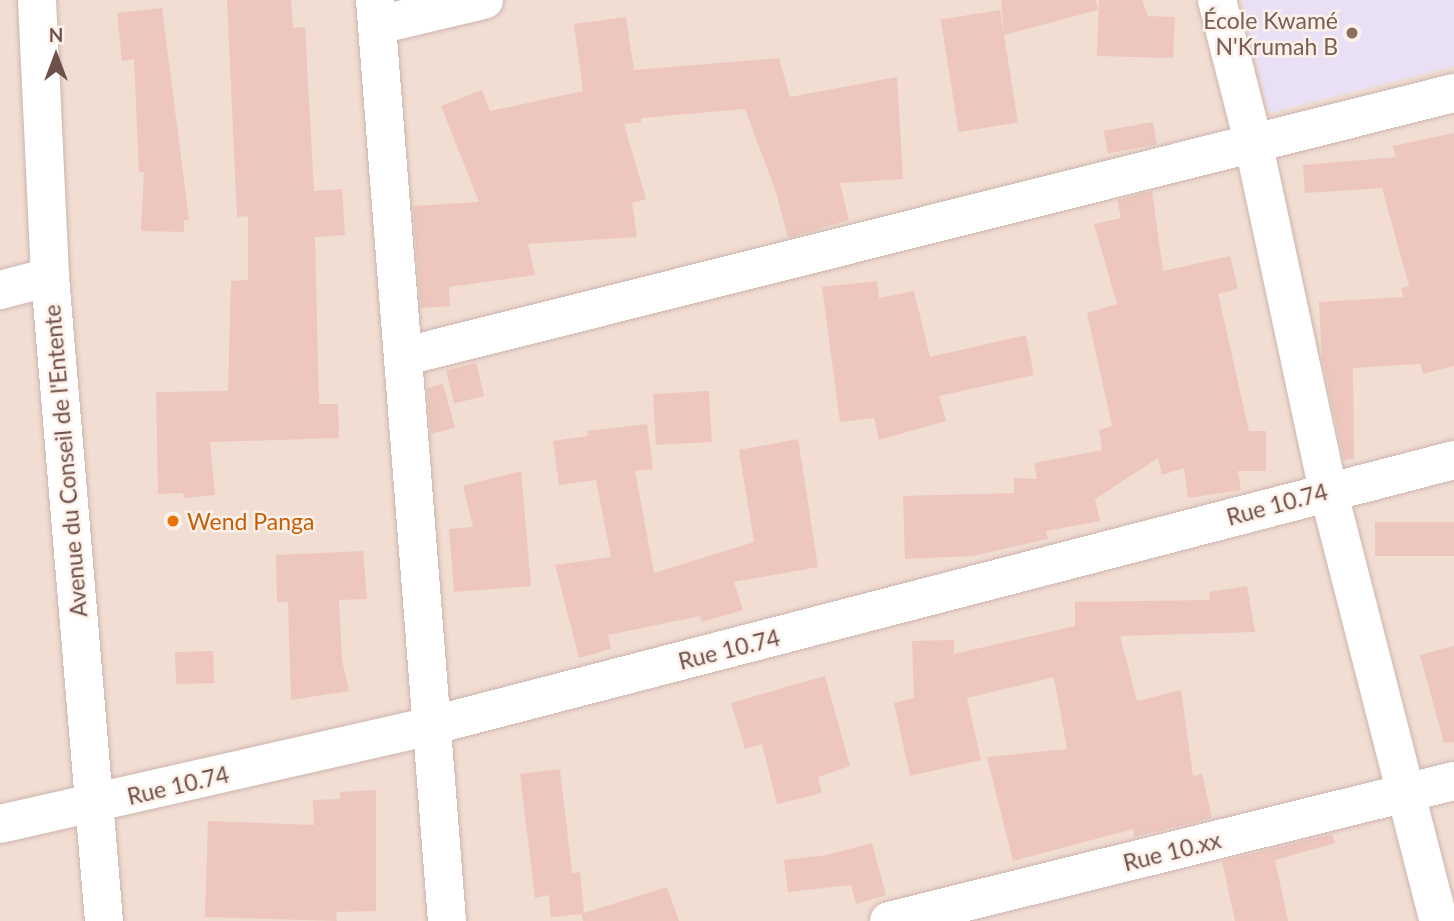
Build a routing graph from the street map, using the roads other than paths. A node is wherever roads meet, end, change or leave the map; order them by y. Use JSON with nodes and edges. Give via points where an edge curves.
{"nodes":[{"id":1,"x":37,"y":0,"type":"edge"},
{"id":2,"x":484,"y":0,"type":"edge"},
{"id":3,"x":1217,"y":0,"type":"edge"},
{"id":4,"x":376,"y":12,"type":"edge"},
{"id":5,"x":1454,"y":93,"type":"edge"},
{"id":6,"x":1253,"y":141,"type":"junction"},
{"id":7,"x":50,"y":277,"type":"junction"},
{"id":8,"x":0,"y":290,"type":"edge"},
{"id":9,"x":406,"y":356,"type":"junction"},
{"id":10,"x":1454,"y":460,"type":"edge"},
{"id":11,"x":1328,"y":491,"type":"junction"},
{"id":12,"x":430,"y":726,"type":"junction"},
{"id":13,"x":1454,"y":781,"type":"edge"},
{"id":14,"x":1408,"y":793,"type":"junction"},
{"id":15,"x":93,"y":805,"type":"junction"},
{"id":16,"x":0,"y":824,"type":"edge"},
{"id":17,"x":104,"y":921,"type":"edge"},
{"id":18,"x":447,"y":921,"type":"edge"},
{"id":19,"x":889,"y":921,"type":"edge"},
{"id":20,"x":1439,"y":921,"type":"edge"}],
"edges":[{"from":1,"to":7,"type":"street","name":"Avenue du Conseil de l'Entente"},
{"from":2,"to":4,"type":"street"},
{"from":3,"to":6,"type":"street"},
{"from":4,"to":9,"type":"street"},
{"from":5,"to":6,"type":"street"},
{"from":6,"to":9,"type":"street"},
{"from":6,"to":11,"type":"street"},
{"from":7,"to":8,"type":"street"},
{"from":7,"to":15,"type":"street","name":"Avenue du Conseil de l'Entente"},
{"from":9,"to":12,"type":"street"},
{"from":10,"to":11,"type":"street","name":"Rue 10.74"},
{"from":11,"to":12,"type":"street","name":"Rue 10.74"},
{"from":11,"to":14,"type":"street"},
{"from":12,"to":15,"type":"street","name":"Rue 10.74"},
{"from":12,"to":18,"type":"street"},
{"from":13,"to":14,"type":"street","name":"Rue 10.xx"},
{"from":14,"to":19,"type":"street","name":"Rue 10.xx"},
{"from":14,"to":20,"type":"street"},
{"from":15,"to":16,"type":"street","name":"Rue 10.74"},
{"from":15,"to":17,"type":"street","name":"Avenue du Conseil de l'Entente"}]}
